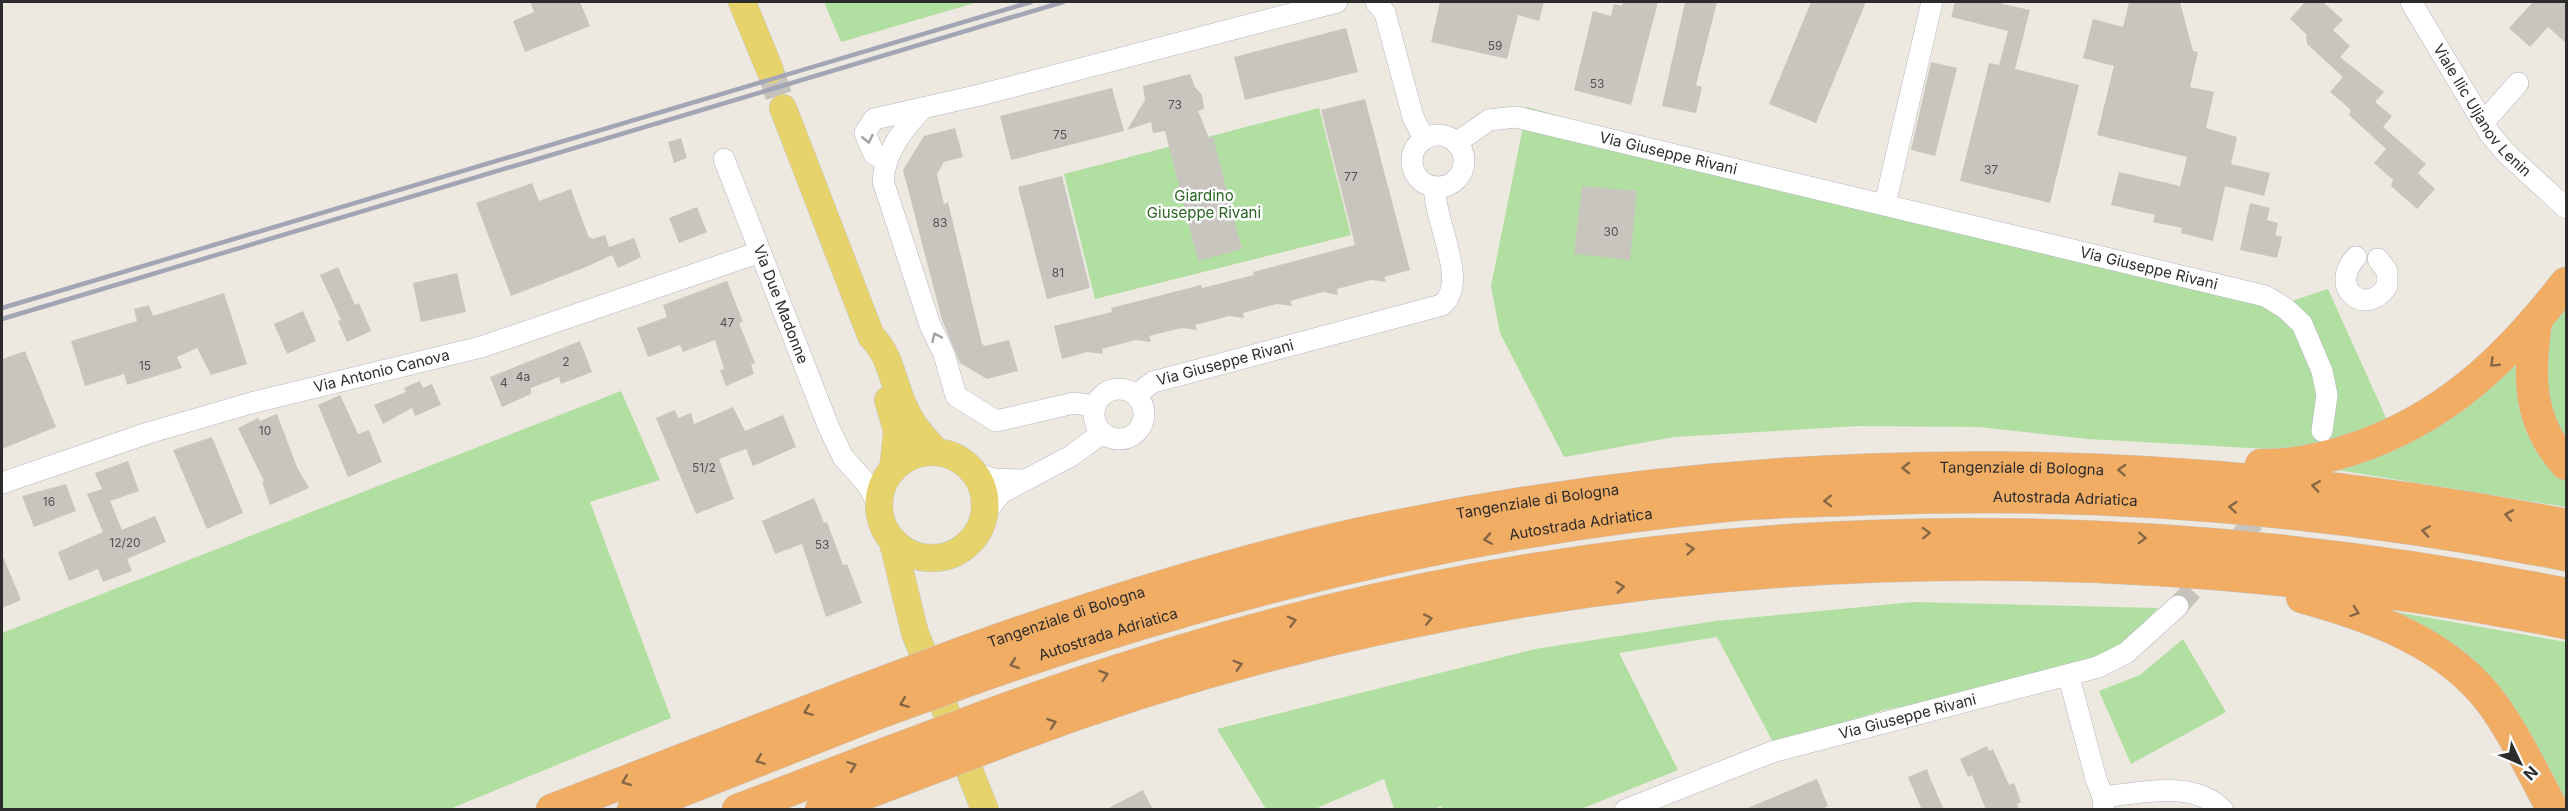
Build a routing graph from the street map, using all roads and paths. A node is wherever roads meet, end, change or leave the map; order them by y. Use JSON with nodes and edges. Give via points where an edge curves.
{"nodes":[{"id":1,"x":742,"y":2,"type":"edge"},
{"id":2,"x":1337,"y":2,"type":"edge"},
{"id":3,"x":1376,"y":2,"type":"edge"},
{"id":4,"x":1932,"y":2,"type":"edge"},
{"id":5,"x":2411,"y":2,"type":"edge"},
{"id":6,"x":770,"y":70,"type":"tunnel mouth"},
{"id":7,"x":2518,"y":83,"type":"dead end"},
{"id":8,"x":783,"y":108,"type":"tunnel mouth"},
{"id":9,"x":922,"y":109,"type":"junction"},
{"id":10,"x":2483,"y":123,"type":"junction"},
{"id":11,"x":1424,"y":139,"type":"junction"},
{"id":12,"x":1456,"y":143,"type":"junction"},
{"id":13,"x":724,"y":159,"type":"dead end"},
{"id":14,"x":886,"y":160,"type":"junction"},
{"id":15,"x":1435,"y":188,"type":"junction"},
{"id":16,"x":1885,"y":204,"type":"junction"},
{"id":17,"x":2566,"y":208,"type":"edge"},
{"id":18,"x":760,"y":252,"type":"junction"},
{"id":19,"x":2356,"y":257,"type":"dead end"},
{"id":20,"x":2378,"y":259,"type":"dead end"},
{"id":21,"x":2566,"y":283,"type":"edge"},
{"id":22,"x":2536,"y":322,"type":"junction"},
{"id":23,"x":871,"y":336,"type":"junction"},
{"id":24,"x":1136,"y":395,"type":"junction"},
{"id":25,"x":1095,"y":406,"type":"junction"},
{"id":26,"x":2322,"y":429,"type":"dead end"},
{"id":27,"x":1102,"y":432,"type":"junction"},
{"id":28,"x":838,"y":448,"type":"junction"},
{"id":29,"x":937,"y":452,"type":"junction"},
{"id":30,"x":2566,"y":464,"type":"edge"},
{"id":31,"x":892,"y":470,"type":"junction"},
{"id":32,"x":971,"y":471,"type":"junction"},
{"id":33,"x":2165,"y":472,"type":"junction"},
{"id":34,"x":1024,"y":479,"type":"junction"},
{"id":35,"x":2,"y":483,"type":"edge"},
{"id":36,"x":879,"y":505,"type":"junction"},
{"id":37,"x":983,"y":516,"type":"junction"},
{"id":38,"x":2566,"y":525,"type":"edge"},
{"id":39,"x":892,"y":540,"type":"junction"},
{"id":40,"x":2566,"y":555,"type":"edge"},
{"id":41,"x":949,"y":556,"type":"junction"},
{"id":42,"x":1965,"y":565,"type":"junction"},
{"id":43,"x":2566,"y":594,"type":"edge"},
{"id":44,"x":2178,"y":606,"type":"tunnel mouth"},
{"id":45,"x":911,"y":611,"type":"junction"},
{"id":46,"x":2566,"y":623,"type":"edge"},
{"id":47,"x":970,"y":665,"type":"junction"},
{"id":48,"x":2069,"y":676,"type":"junction"},
{"id":49,"x":868,"y":703,"type":"junction"},
{"id":50,"x":993,"y":729,"type":"junction"},
{"id":51,"x":894,"y":766,"type":"junction"},
{"id":52,"x":2104,"y":803,"type":"edge"},
{"id":53,"x":552,"y":810,"type":"edge"},
{"id":54,"x":633,"y":810,"type":"edge"},
{"id":55,"x":738,"y":810,"type":"edge"},
{"id":56,"x":821,"y":810,"type":"edge"},
{"id":57,"x":985,"y":810,"type":"edge"},
{"id":58,"x":1625,"y":810,"type":"edge"},
{"id":59,"x":2223,"y":810,"type":"edge"},
{"id":60,"x":2553,"y":810,"type":"edge"}],
"edges":[{"from":1,"to":6,"type":"main road"},
{"from":2,"to":9,"type":"street"},
{"from":3,"to":11,"type":"street","via":[[1385,13],[1413,117]]},
{"from":4,"to":16,"type":"street"},
{"from":5,"to":10,"type":"street","name":"Viale Ilic Uljanov Lenin"},
{"from":7,"to":10,"type":"street"},
{"from":8,"to":23,"type":"main road"},
{"from":9,"to":14,"type":"street"},
{"from":9,"to":14,"type":"street","one_way":true,"via":[[869,123],[865,133],[870,148]]},
{"from":10,"to":17,"type":"street","name":"Viale Ilic Uljanov Lenin","via":[[2506,153]]},
{"from":11,"to":12,"type":"street","via":[[1439,135]]},
{"from":11,"to":15,"type":"street","via":[[1414,151],[1412,166],[1420,180]]},
{"from":12,"to":15,"type":"street","via":[[1462,153],[1461,172],[1451,184]]},
{"from":12,"to":16,"type":"street","name":"Via Giuseppe Rivani","via":[[1489,120],[1516,117]]},
{"from":13,"to":18,"type":"street","name":"Via Due Madonne"},
{"from":25,"to":14,"type":"street","one_way":true,"via":[[1074,403],[996,421],[958,399],[885,194]]},
{"from":15,"to":24,"type":"street","name":"Via Giuseppe Rivani","via":[[1454,279],[1450,296],[1442,305],[1154,382]]},
{"from":16,"to":26,"type":"street","name":"Via Giuseppe Rivani","via":[[2239,290],[2293,328],[2315,374]]},
{"from":18,"to":28,"type":"street","name":"Via Due Madonne"},
{"from":18,"to":35,"type":"street","name":"Via Antonio Canova","via":[[481,347],[251,403]]},
{"from":19,"to":20,"type":"street","via":[[2347,268],[2345,282],[2351,294],[2363,300],[2377,297],[2387,286],[2387,271]]},
{"from":21,"to":22,"type":"highway"},
{"from":22,"to":30,"type":"highway","via":[[2530,361],[2533,396],[2545,432]]},
{"from":22,"to":33,"type":"highway","one_way":true,"via":[[2454,399],[2432,415],[2367,445],[2302,463],[2208,461]]},
{"from":23,"to":29,"type":"main road","via":[[883,348],[912,423]]},
{"from":23,"to":31,"type":"main road","via":[[870,351],[895,423]]},
{"from":24,"to":25,"type":"street","via":[[1114,389],[1101,396]]},
{"from":24,"to":27,"type":"street","name":"Via Giuseppe Rivani","via":[[1144,419],[1134,434],[1118,439]]},
{"from":25,"to":27,"type":"street","via":[[1094,418]]},
{"from":27,"to":34,"type":"street","via":[[1071,456]]},
{"from":28,"to":31,"type":"street","name":"Via Due Madonne","via":[[861,467]]},
{"from":28,"to":36,"type":"street","name":"Via Due Madonne"},
{"from":29,"to":31,"type":"main road","via":[[913,456]]},
{"from":29,"to":32,"type":"main road","via":[[961,461]]},
{"from":31,"to":36,"type":"main road","via":[[883,483]]},
{"from":32,"to":34,"type":"street","via":[[993,479]]},
{"from":32,"to":37,"type":"main road","via":[[984,496]]},
{"from":38,"to":33,"type":"highway","name":"Tangenziale di Bologna","one_way":true,"via":[[2289,482]]},
{"from":33,"to":47,"type":"highway","name":"Tangenziale di Bologna","one_way":true,"via":[[2033,467],[1870,469],[1661,484],[1573,496],[1372,531],[1257,559],[1091,607]]},
{"from":34,"to":37,"type":"street","via":[[1000,493]]},
{"from":36,"to":39,"type":"main road","via":[[880,519]]},
{"from":37,"to":41,"type":"main road","via":[[975,536]]},
{"from":39,"to":41,"type":"main road","via":[[919,557]]},
{"from":39,"to":45,"type":"main road"},
{"from":40,"to":47,"type":"highway","name":"Autostrada Adriatica","one_way":true,"via":[[2285,511],[2156,500],[1928,497],[1737,505],[1555,528],[1369,562]]},
{"from":41,"to":45,"type":"main road","via":[[922,582]]},
{"from":42,"to":46,"type":"highway","via":[[2127,569],[2302,580]]},
{"from":50,"to":42,"type":"highway","one_way":true,"via":[[1107,704],[1356,635],[1482,608],[1737,574],[1806,568]]},
{"from":42,"to":60,"type":"highway","one_way":true,"via":[[1999,574],[2232,588],[2302,597],[2359,613],[2420,642],[2478,686],[2514,738]]},
{"from":50,"to":43,"type":"highway","one_way":true,"via":[[1175,653],[1388,597],[1574,563],[1743,544],[1932,533],[2154,538],[2281,548],[2414,566]]},
{"from":44,"to":48,"type":"street","name":"Via Giuseppe Rivani","via":[[2126,653]]},
{"from":45,"to":57,"type":"main road","via":[[915,633]]},
{"from":47,"to":49,"type":"highway","name":"Autostrada Adriatica","one_way":true,"bridge":true},
{"from":48,"to":52,"type":"street"},
{"from":48,"to":58,"type":"street","name":"Via Giuseppe Rivani","via":[[1772,752]]},
{"from":49,"to":53,"type":"highway","one_way":true},
{"from":49,"to":54,"type":"highway","name":"Autostrada Adriatica","one_way":true},
{"from":50,"to":51,"type":"highway","bridge":true},
{"from":55,"to":51,"type":"highway","one_way":true},
{"from":51,"to":56,"type":"highway"},
{"from":52,"to":59,"type":"street","via":[[2165,790],[2194,793]]}]}
